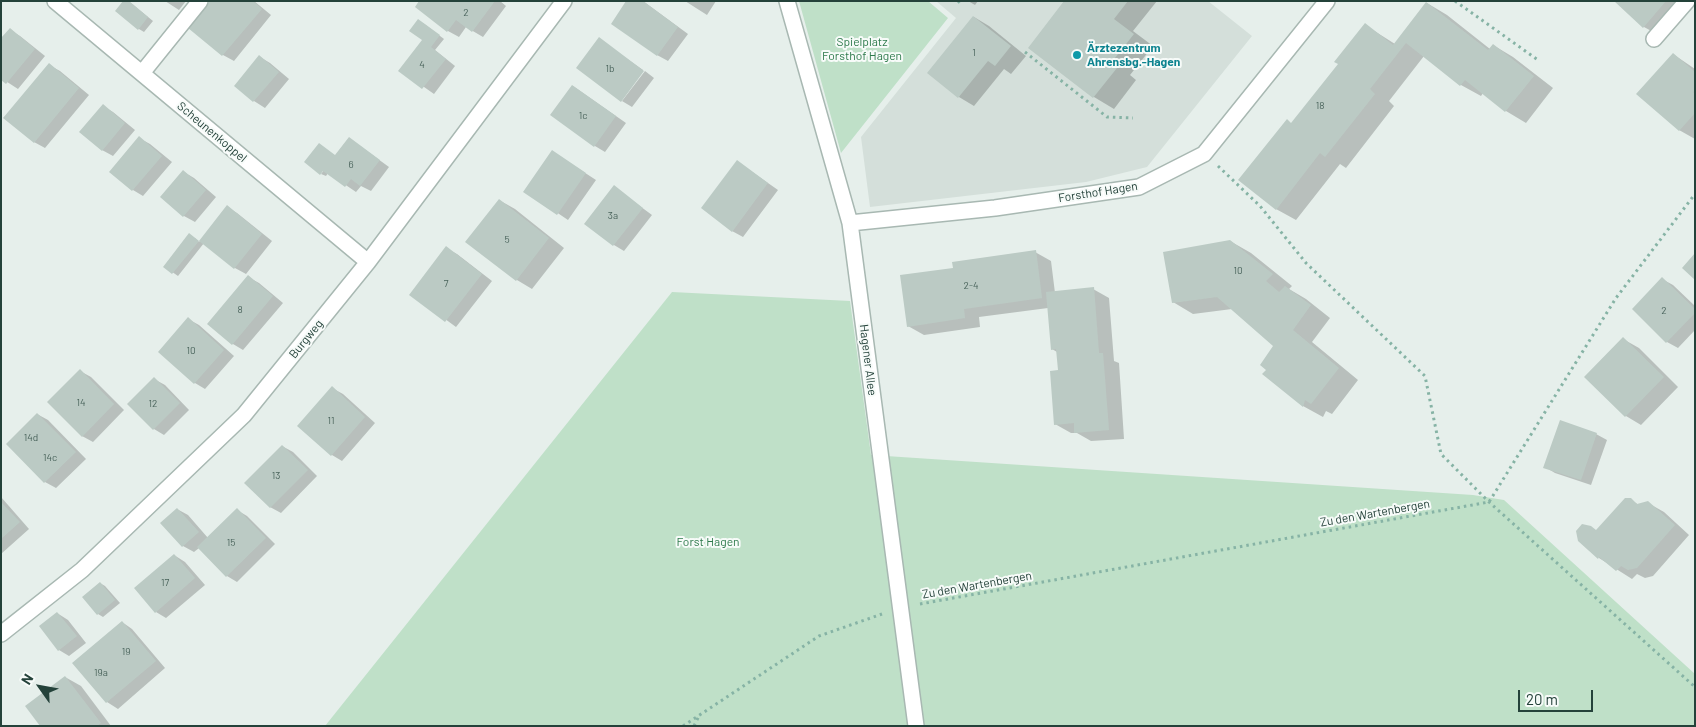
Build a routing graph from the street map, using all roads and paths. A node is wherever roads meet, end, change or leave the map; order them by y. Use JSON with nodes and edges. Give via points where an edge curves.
{"nodes":[{"id":1,"x":55,"y":1,"type":"edge"},
{"id":2,"x":200,"y":1,"type":"edge"},
{"id":3,"x":564,"y":1,"type":"edge"},
{"id":4,"x":787,"y":1,"type":"edge"},
{"id":5,"x":1327,"y":1,"type":"edge"},
{"id":6,"x":1455,"y":1,"type":"edge"},
{"id":7,"x":1687,"y":1,"type":"edge"},
{"id":8,"x":1654,"y":39,"type":"dead end"},
{"id":9,"x":1025,"y":52,"type":"dead end"},
{"id":10,"x":1538,"y":60,"type":"dead end"},
{"id":11,"x":142,"y":73,"type":"junction"},
{"id":12,"x":1133,"y":118,"type":"dead end"},
{"id":13,"x":1204,"y":154,"type":"junction"},
{"id":14,"x":1695,"y":194,"type":"edge"},
{"id":15,"x":850,"y":223,"type":"junction"},
{"id":16,"x":368,"y":262,"type":"junction"},
{"id":17,"x":1488,"y":502,"type":"junction"},
{"id":18,"x":900,"y":608,"type":"junction"},
{"id":19,"x":1,"y":634,"type":"edge"},
{"id":20,"x":1695,"y":687,"type":"edge"},
{"id":21,"x":699,"y":716,"type":"junction"},
{"id":22,"x":683,"y":726,"type":"edge"},
{"id":23,"x":694,"y":726,"type":"edge"},
{"id":24,"x":916,"y":726,"type":"edge"}],
"edges":[{"from":1,"to":11,"type":"street","name":"Scheunenkoppel"},
{"from":2,"to":11,"type":"street"},
{"from":3,"to":16,"type":"street","name":"Burgweg"},
{"from":4,"to":15,"type":"street","name":"Hagener Allee"},
{"from":5,"to":13,"type":"street","name":"Forsthof Hagen"},
{"from":6,"to":10,"type":"path"},
{"from":7,"to":8,"type":"street"},
{"from":9,"to":12,"type":"path","via":[[1107,117]]},
{"from":11,"to":16,"type":"street","name":"Scheunenkoppel"},
{"from":13,"to":15,"type":"street","name":"Forsthof Hagen","via":[[1139,187],[995,208]]},
{"from":13,"to":17,"type":"path","via":[[1260,206],[1306,263],[1425,376],[1441,454]]},
{"from":14,"to":17,"type":"path","via":[[1616,298]]},
{"from":15,"to":18,"type":"street","name":"Hagener Allee"},
{"from":16,"to":19,"type":"street","name":"Burgweg","via":[[244,416],[82,570]]},
{"from":17,"to":18,"type":"path","name":"Zu den Wartenbergen"},
{"from":17,"to":20,"type":"path"},
{"from":18,"to":21,"type":"path","name":"Zu den Wartenbergen","via":[[819,636]]},
{"from":18,"to":24,"type":"street","name":"Hagener Allee"},
{"from":21,"to":22,"type":"path","name":"Zu den Wartenbergen"},
{"from":21,"to":23,"type":"path"}]}
